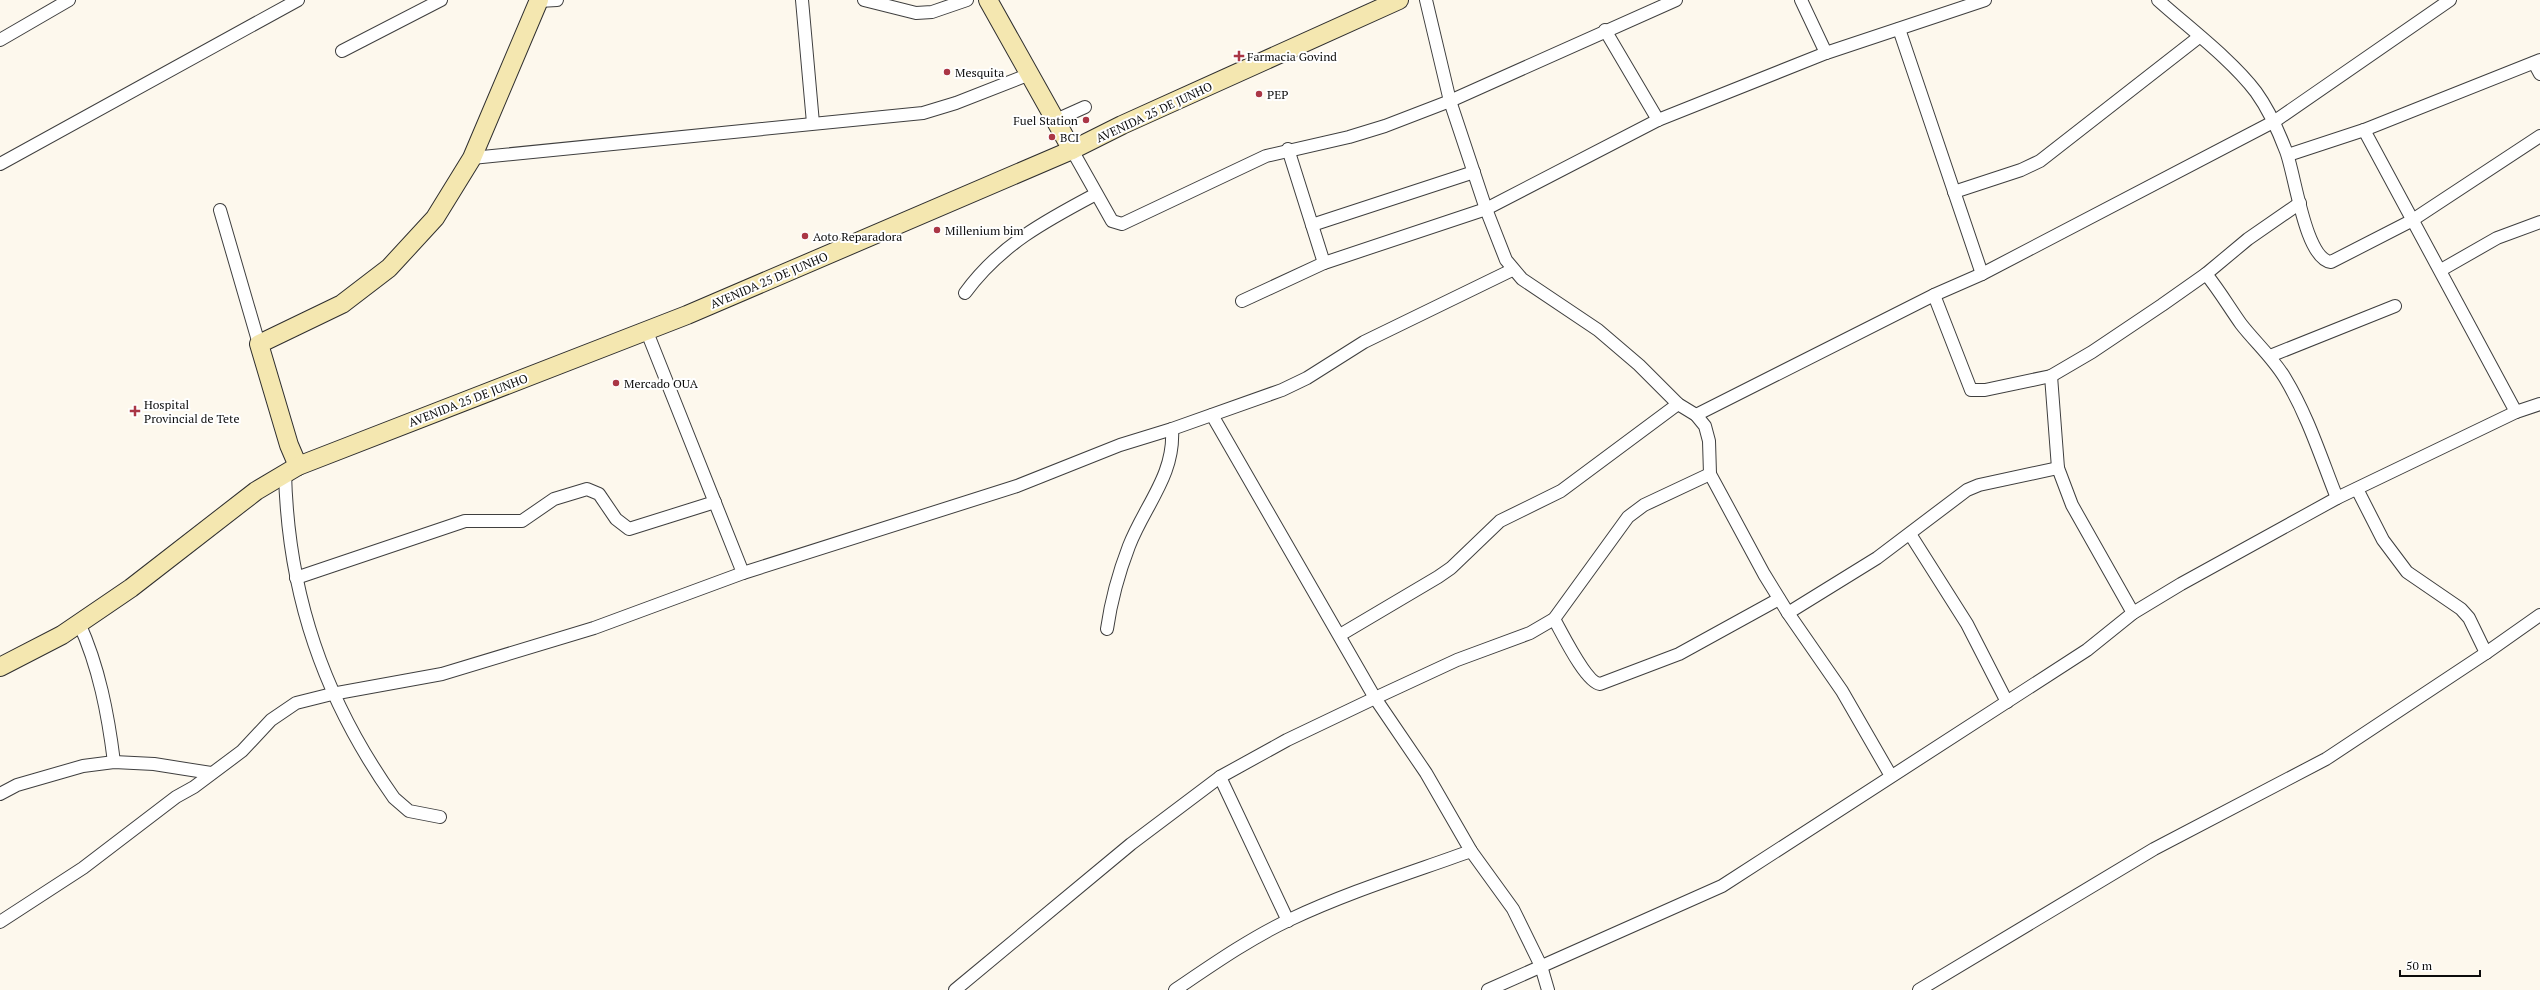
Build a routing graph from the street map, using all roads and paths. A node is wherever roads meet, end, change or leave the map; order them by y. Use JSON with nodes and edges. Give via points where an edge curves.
{"nodes":[{"id":1,"x":69,"y":0,"type":"edge"},
{"id":2,"x":298,"y":0,"type":"edge"},
{"id":3,"x":441,"y":0,"type":"edge"},
{"id":4,"x":539,"y":0,"type":"edge"},
{"id":5,"x":557,"y":0,"type":"edge"},
{"id":6,"x":802,"y":0,"type":"edge"},
{"id":7,"x":864,"y":0,"type":"edge"},
{"id":8,"x":966,"y":0,"type":"edge"},
{"id":9,"x":988,"y":0,"type":"edge"},
{"id":10,"x":1399,"y":0,"type":"edge"},
{"id":11,"x":1426,"y":0,"type":"edge"},
{"id":12,"x":1676,"y":0,"type":"edge"},
{"id":13,"x":1801,"y":0,"type":"edge"},
{"id":14,"x":1985,"y":0,"type":"edge"},
{"id":15,"x":2158,"y":0,"type":"edge"},
{"id":16,"x":2450,"y":0,"type":"edge"},
{"id":17,"x":1899,"y":29,"type":"junction"},
{"id":18,"x":1605,"y":30,"type":"junction"},
{"id":19,"x":2200,"y":37,"type":"junction"},
{"id":20,"x":0,"y":40,"type":"edge"},
{"id":21,"x":342,"y":51,"type":"dead end"},
{"id":22,"x":1826,"y":53,"type":"junction"},
{"id":23,"x":2537,"y":61,"type":"edge"},
{"id":24,"x":1030,"y":74,"type":"junction"},
{"id":25,"x":2540,"y":74,"type":"edge"},
{"id":26,"x":1450,"y":101,"type":"junction"},
{"id":27,"x":1085,"y":107,"type":"dead end"},
{"id":28,"x":1056,"y":120,"type":"junction"},
{"id":29,"x":1658,"y":120,"type":"junction"},
{"id":30,"x":2275,"y":121,"type":"junction"},
{"id":31,"x":813,"y":123,"type":"junction"},
{"id":32,"x":2364,"y":130,"type":"junction"},
{"id":33,"x":2540,"y":136,"type":"edge"},
{"id":34,"x":1288,"y":149,"type":"junction"},
{"id":35,"x":1072,"y":150,"type":"junction"},
{"id":36,"x":2288,"y":155,"type":"junction"},
{"id":37,"x":472,"y":158,"type":"junction"},
{"id":38,"x":0,"y":164,"type":"edge"},
{"id":39,"x":1474,"y":172,"type":"junction"},
{"id":40,"x":1954,"y":192,"type":"junction"},
{"id":41,"x":1096,"y":194,"type":"junction"},
{"id":42,"x":2300,"y":203,"type":"junction"},
{"id":43,"x":1486,"y":209,"type":"junction"},
{"id":44,"x":220,"y":210,"type":"dead end"},
{"id":45,"x":2411,"y":221,"type":"junction"},
{"id":46,"x":2540,"y":222,"type":"edge"},
{"id":47,"x":1312,"y":225,"type":"junction"},
{"id":48,"x":1324,"y":263,"type":"junction"},
{"id":49,"x":1512,"y":270,"type":"junction"},
{"id":50,"x":2441,"y":270,"type":"junction"},
{"id":51,"x":1982,"y":274,"type":"junction"},
{"id":52,"x":2206,"y":274,"type":"junction"},
{"id":53,"x":965,"y":293,"type":"dead end"},
{"id":54,"x":1934,"y":295,"type":"junction"},
{"id":55,"x":1242,"y":302,"type":"dead end"},
{"id":56,"x":2395,"y":306,"type":"dead end"},
{"id":57,"x":647,"y":332,"type":"junction"},
{"id":58,"x":259,"y":344,"type":"junction"},
{"id":59,"x":2270,"y":356,"type":"junction"},
{"id":60,"x":2051,"y":376,"type":"junction"},
{"id":61,"x":1678,"y":404,"type":"junction"},
{"id":62,"x":2540,"y":404,"type":"edge"},
{"id":63,"x":2516,"y":412,"type":"junction"},
{"id":64,"x":1696,"y":414,"type":"junction"},
{"id":65,"x":1212,"y":415,"type":"junction"},
{"id":66,"x":1172,"y":429,"type":"junction"},
{"id":67,"x":2058,"y":468,"type":"junction"},
{"id":68,"x":292,"y":469,"type":"junction"},
{"id":69,"x":1710,"y":474,"type":"junction"},
{"id":70,"x":2357,"y":489,"type":"junction"},
{"id":71,"x":2337,"y":498,"type":"junction"},
{"id":72,"x":715,"y":502,"type":"junction"},
{"id":73,"x":1910,"y":534,"type":"junction"},
{"id":74,"x":743,"y":573,"type":"junction"},
{"id":75,"x":296,"y":578,"type":"junction"},
{"id":76,"x":1779,"y":599,"type":"junction"},
{"id":77,"x":1788,"y":613,"type":"junction"},
{"id":78,"x":2133,"y":613,"type":"junction"},
{"id":79,"x":2540,"y":615,"type":"edge"},
{"id":80,"x":1554,"y":619,"type":"junction"},
{"id":81,"x":79,"y":623,"type":"junction"},
{"id":82,"x":1107,"y":629,"type":"dead end"},
{"id":83,"x":1340,"y":635,"type":"junction"},
{"id":84,"x":2486,"y":653,"type":"junction"},
{"id":85,"x":0,"y":667,"type":"edge"},
{"id":86,"x":332,"y":694,"type":"junction"},
{"id":87,"x":1375,"y":698,"type":"junction"},
{"id":88,"x":2007,"y":702,"type":"junction"},
{"id":89,"x":114,"y":762,"type":"junction"},
{"id":90,"x":211,"y":773,"type":"junction"},
{"id":91,"x":1220,"y":776,"type":"junction"},
{"id":92,"x":1891,"y":776,"type":"junction"},
{"id":93,"x":0,"y":794,"type":"edge"},
{"id":94,"x":440,"y":818,"type":"dead end"},
{"id":95,"x":1471,"y":851,"type":"junction"},
{"id":96,"x":1288,"y":921,"type":"junction"},
{"id":97,"x":0,"y":922,"type":"edge"},
{"id":98,"x":1541,"y":966,"type":"junction"},
{"id":99,"x":955,"y":990,"type":"edge"},
{"id":100,"x":1175,"y":990,"type":"edge"},
{"id":101,"x":1488,"y":990,"type":"edge"},
{"id":102,"x":1548,"y":990,"type":"edge"},
{"id":103,"x":1919,"y":990,"type":"edge"}],
"edges":[{"from":1,"to":20,"type":"street"},
{"from":2,"to":38,"type":"street"},
{"from":3,"to":21,"type":"street"},
{"from":4,"to":5,"type":"street"},
{"from":4,"to":37,"type":"street"},
{"from":6,"to":31,"type":"street"},
{"from":7,"to":8,"type":"street","via":[[916,13],[932,12]]},
{"from":9,"to":24,"type":"street"},
{"from":10,"to":35,"type":"street","name":"AVENIDA 25 DE JUNHO"},
{"from":11,"to":26,"type":"street"},
{"from":12,"to":18,"type":"street"},
{"from":13,"to":22,"type":"street"},
{"from":14,"to":17,"type":"street"},
{"from":15,"to":19,"type":"street"},
{"from":16,"to":30,"type":"street"},
{"from":17,"to":22,"type":"street"},
{"from":17,"to":40,"type":"street"},
{"from":18,"to":26,"type":"street"},
{"from":18,"to":29,"type":"street"},
{"from":19,"to":30,"type":"street","via":[[2255,90]]},
{"from":19,"to":40,"type":"street","via":[[2040,161],[2021,170]]},
{"from":22,"to":29,"type":"street"},
{"from":23,"to":25,"type":"street"},
{"from":23,"to":32,"type":"street"},
{"from":24,"to":28,"type":"street"},
{"from":24,"to":31,"type":"street","via":[[923,113]]},
{"from":26,"to":34,"type":"street","via":[[1367,133]]},
{"from":26,"to":39,"type":"street"},
{"from":27,"to":28,"type":"street"},
{"from":28,"to":35,"type":"street"},
{"from":29,"to":43,"type":"street"},
{"from":30,"to":36,"type":"street"},
{"from":30,"to":51,"type":"street"},
{"from":31,"to":37,"type":"street"},
{"from":32,"to":36,"type":"street"},
{"from":32,"to":45,"type":"street"},
{"from":33,"to":45,"type":"street"},
{"from":34,"to":41,"type":"street","via":[[1244,164],[1122,224],[1112,221]]},
{"from":34,"to":47,"type":"street"},
{"from":35,"to":41,"type":"street"},
{"from":35,"to":57,"type":"street","name":"AVENIDA 25 DE JUNHO"},
{"from":36,"to":42,"type":"street"},
{"from":37,"to":58,"type":"street","via":[[435,218],[389,268],[342,304]]},
{"from":39,"to":43,"type":"street"},
{"from":39,"to":47,"type":"street"},
{"from":40,"to":51,"type":"street"},
{"from":41,"to":53,"type":"street","via":[[1049,218],[1019,238],[990,262]]},
{"from":42,"to":45,"type":"street","via":[[2315,251],[2326,261],[2331,262]]},
{"from":42,"to":52,"type":"street","via":[[2248,239]]},
{"from":43,"to":48,"type":"street"},
{"from":43,"to":49,"type":"street"},
{"from":44,"to":58,"type":"street"},
{"from":45,"to":50,"type":"street"},
{"from":46,"to":50,"type":"street","via":[[2497,238]]},
{"from":47,"to":48,"type":"street"},
{"from":48,"to":55,"type":"street"},
{"from":49,"to":61,"type":"street","via":[[1619,347]]},
{"from":49,"to":65,"type":"street","via":[[1364,342],[1307,378]]},
{"from":50,"to":63,"type":"street"},
{"from":51,"to":54,"type":"street"},
{"from":52,"to":59,"type":"street","via":[[2241,323]]},
{"from":52,"to":60,"type":"street","via":[[2092,352]]},
{"from":54,"to":60,"type":"street","via":[[1971,390]]},
{"from":54,"to":64,"type":"street"},
{"from":56,"to":59,"type":"street"},
{"from":57,"to":68,"type":"street","name":"AVENIDA 25 DE JUNHO"},
{"from":57,"to":72,"type":"street"},
{"from":58,"to":68,"type":"street","via":[[289,444]]},
{"from":59,"to":71,"type":"street","via":[[2307,419]]},
{"from":60,"to":67,"type":"street"},
{"from":61,"to":64,"type":"street"},
{"from":61,"to":83,"type":"street","via":[[1561,491],[1500,521],[1451,568],[1438,577]]},
{"from":62,"to":63,"type":"street"},
{"from":63,"to":70,"type":"street"},
{"from":64,"to":69,"type":"street","via":[[1706,426]]},
{"from":65,"to":66,"type":"street"},
{"from":65,"to":83,"type":"street"},
{"from":66,"to":74,"type":"street","via":[[1120,444],[1016,486]]},
{"from":66,"to":82,"type":"street","via":[[1173,449],[1162,484],[1130,545],[1110,606]]},
{"from":67,"to":73,"type":"street","via":[[1979,484],[1967,490]]},
{"from":67,"to":78,"type":"street","via":[[2072,505]]},
{"from":68,"to":75,"type":"street","via":[[286,498]]},
{"from":68,"to":81,"type":"street","name":"AVENIDA 25 DE JUNHO","via":[[250,495],[130,588]]},
{"from":69,"to":76,"type":"street"},
{"from":69,"to":80,"type":"street","via":[[1644,505],[1628,517]]},
{"from":70,"to":71,"type":"street"},
{"from":70,"to":84,"type":"street","via":[[2383,540],[2407,572],[2461,609],[2469,618]]},
{"from":71,"to":78,"type":"street"},
{"from":72,"to":74,"type":"street"},
{"from":72,"to":75,"type":"street","via":[[629,529],[616,519],[599,494],[587,490],[554,500],[522,521],[465,522]]},
{"from":73,"to":77,"type":"street","via":[[1877,558]]},
{"from":73,"to":88,"type":"street","via":[[1968,624]]},
{"from":74,"to":86,"type":"street","via":[[594,628],[442,674]]},
{"from":75,"to":86,"type":"street","via":[[309,635]]},
{"from":76,"to":77,"type":"street"},
{"from":76,"to":80,"type":"street","via":[[1679,654],[1600,684],[1584,670]]},
{"from":77,"to":92,"type":"street","via":[[1842,691]]},
{"from":78,"to":88,"type":"street","via":[[2087,650]]},
{"from":79,"to":84,"type":"street"},
{"from":80,"to":87,"type":"street","via":[[1530,633],[1457,660]]},
{"from":81,"to":85,"type":"street","name":"AVENIDA 25 DE JUNHO","via":[[62,635]]},
{"from":81,"to":89,"type":"street","via":[[99,678],[110,724]]},
{"from":83,"to":87,"type":"street"},
{"from":84,"to":103,"type":"street","via":[[2326,759],[2154,849]]},
{"from":86,"to":90,"type":"street","via":[[296,703],[282,711],[242,751]]},
{"from":86,"to":94,"type":"street","via":[[394,798],[409,811]]},
{"from":87,"to":91,"type":"street","via":[[1287,740]]},
{"from":87,"to":95,"type":"street","via":[[1426,773]]},
{"from":88,"to":92,"type":"street"},
{"from":89,"to":90,"type":"street","via":[[154,764]]},
{"from":89,"to":93,"type":"street","via":[[83,766],[17,785]]},
{"from":90,"to":97,"type":"street","via":[[83,868]]},
{"from":91,"to":96,"type":"street"},
{"from":91,"to":99,"type":"street","via":[[1131,844]]},
{"from":92,"to":98,"type":"street","via":[[1722,886]]},
{"from":95,"to":96,"type":"street","via":[[1396,876]]},
{"from":95,"to":98,"type":"street","via":[[1513,909]]},
{"from":96,"to":100,"type":"street","via":[[1232,952]]},
{"from":98,"to":101,"type":"street"},
{"from":98,"to":102,"type":"street"}]}
